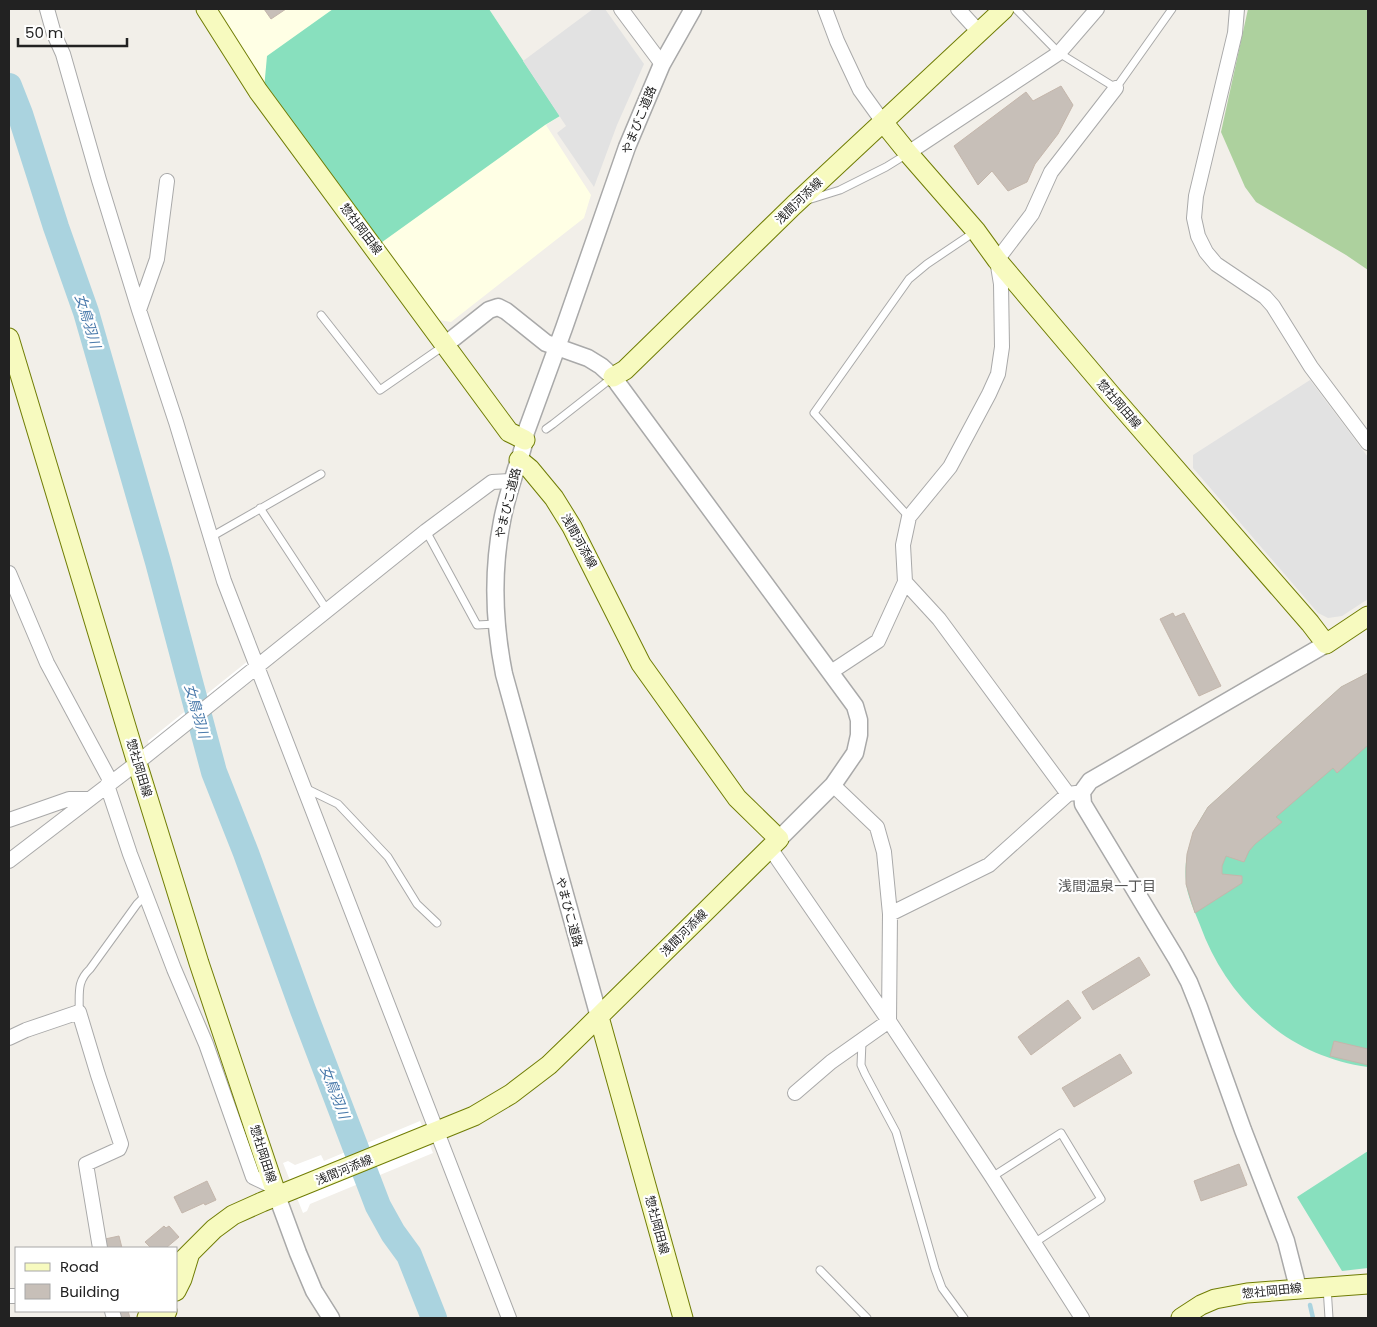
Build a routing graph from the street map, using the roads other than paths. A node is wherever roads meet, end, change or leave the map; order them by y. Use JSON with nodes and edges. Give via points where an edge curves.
{"nodes":[{"id":1,"x":47,"y":9,"type":"edge"},
{"id":2,"x":206,"y":9,"type":"edge"},
{"id":3,"x":621,"y":9,"type":"edge"},
{"id":4,"x":693,"y":9,"type":"edge"},
{"id":5,"x":825,"y":9,"type":"edge"},
{"id":6,"x":958,"y":9,"type":"edge"},
{"id":7,"x":1004,"y":9,"type":"edge"},
{"id":8,"x":1016,"y":9,"type":"edge"},
{"id":9,"x":1097,"y":9,"type":"edge"},
{"id":10,"x":1172,"y":9,"type":"edge"},
{"id":11,"x":1237,"y":9,"type":"edge"},
{"id":12,"x":979,"y":32,"type":"junction"},
{"id":13,"x":1059,"y":53,"type":"junction"},
{"id":14,"x":662,"y":64,"type":"junction"},
{"id":15,"x":1116,"y":88,"type":"junction"},
{"id":16,"x":883,"y":122,"type":"junction"},
{"id":17,"x":908,"y":153,"type":"junction"},
{"id":18,"x":167,"y":180,"type":"dead end"},
{"id":19,"x":794,"y":205,"type":"junction"},
{"id":20,"x":976,"y":231,"type":"junction"},
{"id":21,"x":997,"y":260,"type":"junction"},
{"id":22,"x":139,"y":310,"type":"junction"},
{"id":23,"x":321,"y":315,"type":"dead end"},
{"id":24,"x":9,"y":338,"type":"edge"},
{"id":25,"x":446,"y":344,"type":"junction"},
{"id":26,"x":557,"y":347,"type":"junction"},
{"id":27,"x":613,"y":377,"type":"junction"},
{"id":28,"x":546,"y":428,"type":"dead end"},
{"id":29,"x":525,"y":440,"type":"junction"},
{"id":30,"x":1368,"y":442,"type":"edge"},
{"id":31,"x":519,"y":460,"type":"junction"},
{"id":32,"x":321,"y":474,"type":"dead end"},
{"id":33,"x":512,"y":481,"type":"junction"},
{"id":34,"x":260,"y":508,"type":"junction"},
{"id":35,"x":910,"y":517,"type":"junction"},
{"id":36,"x":426,"y":531,"type":"junction"},
{"id":37,"x":211,"y":537,"type":"junction"},
{"id":38,"x":9,"y":573,"type":"edge"},
{"id":39,"x":906,"y":582,"type":"junction"},
{"id":40,"x":327,"y":610,"type":"junction"},
{"id":41,"x":1368,"y":616,"type":"edge"},
{"id":42,"x":496,"y":624,"type":"junction"},
{"id":43,"x":1326,"y":644,"type":"junction"},
{"id":44,"x":253,"y":669,"type":"junction"},
{"id":45,"x":831,"y":672,"type":"junction"},
{"id":46,"x":137,"y":763,"type":"junction"},
{"id":47,"x":109,"y":784,"type":"junction"},
{"id":48,"x":833,"y":785,"type":"junction"},
{"id":49,"x":303,"y":787,"type":"junction"},
{"id":50,"x":1075,"y":793,"type":"junction"},
{"id":51,"x":90,"y":799,"type":"junction"},
{"id":52,"x":9,"y":820,"type":"edge"},
{"id":53,"x":775,"y":843,"type":"junction"},
{"id":54,"x":9,"y":861,"type":"edge"},
{"id":55,"x":146,"y":895,"type":"junction"},
{"id":56,"x":890,"y":914,"type":"junction"},
{"id":57,"x":437,"y":923,"type":"dead end"},
{"id":58,"x":79,"y":1012,"type":"junction"},
{"id":59,"x":599,"y":1017,"type":"junction"},
{"id":60,"x":889,"y":1021,"type":"junction"},
{"id":61,"x":9,"y":1038,"type":"edge"},
{"id":62,"x":862,"y":1042,"type":"junction"},
{"id":63,"x":794,"y":1093,"type":"dead end"},
{"id":64,"x":433,"y":1134,"type":"junction"},
{"id":65,"x":992,"y":1178,"type":"junction"},
{"id":66,"x":282,"y":1191,"type":"junction"},
{"id":67,"x":1034,"y":1243,"type":"junction"},
{"id":68,"x":100,"y":1247,"type":"edge"},
{"id":69,"x":190,"y":1252,"type":"junction"},
{"id":70,"x":178,"y":1265,"type":"edge"},
{"id":71,"x":820,"y":1270,"type":"dead end"},
{"id":72,"x":1368,"y":1284,"type":"edge"},
{"id":73,"x":178,"y":1287,"type":"edge"},
{"id":74,"x":1327,"y":1287,"type":"junction"},
{"id":75,"x":1298,"y":1288,"type":"junction"},
{"id":76,"x":331,"y":1318,"type":"edge"},
{"id":77,"x":509,"y":1318,"type":"edge"},
{"id":78,"x":682,"y":1318,"type":"edge"},
{"id":79,"x":867,"y":1318,"type":"edge"},
{"id":80,"x":964,"y":1318,"type":"edge"},
{"id":81,"x":1082,"y":1318,"type":"edge"},
{"id":82,"x":1181,"y":1318,"type":"edge"},
{"id":83,"x":1329,"y":1318,"type":"edge"}],
"edges":[{"from":1,"to":22,"type":"street"},
{"from":2,"to":25,"type":"main road","name":"惣社岡田線","via":[[258,91]]},
{"from":3,"to":14,"type":"street"},
{"from":4,"to":14,"type":"street","name":"やまびこ道路"},
{"from":5,"to":16,"type":"street","via":[[860,90]]},
{"from":6,"to":12,"type":"street"},
{"from":7,"to":12,"type":"main road","name":"浅間河添線"},
{"from":8,"to":13,"type":"lane"},
{"from":9,"to":13,"type":"street"},
{"from":10,"to":15,"type":"lane"},
{"from":11,"to":30,"type":"street","via":[[1235,33],[1196,196],[1194,218],[1198,236],[1216,264],[1265,296],[1311,367]]},
{"from":12,"to":16,"type":"main road","name":"浅間河添線"},
{"from":13,"to":15,"type":"lane"},
{"from":13,"to":17,"type":"street"},
{"from":14,"to":26,"type":"street","name":"やまびこ道路","via":[[627,147]]},
{"from":15,"to":21,"type":"street","via":[[1051,172],[1032,214]]},
{"from":16,"to":17,"type":"main road","name":"惣社岡田線"},
{"from":16,"to":19,"type":"main road","name":"浅間河添線"},
{"from":17,"to":19,"type":"lane","via":[[840,190]]},
{"from":17,"to":20,"type":"main road","name":"惣社岡田線"},
{"from":18,"to":22,"type":"street","via":[[157,260]]},
{"from":19,"to":27,"type":"main road","name":"浅間河添線","via":[[625,370]]},
{"from":20,"to":21,"type":"main road","name":"惣社岡田線"},
{"from":20,"to":35,"type":"lane","via":[[909,279],[814,413]]},
{"from":21,"to":35,"type":"street","via":[[1002,347],[998,374],[950,467]]},
{"from":21,"to":43,"type":"main road","name":"惣社岡田線"},
{"from":22,"to":37,"type":"street"},
{"from":23,"to":25,"type":"lane","via":[[380,390]]},
{"from":24,"to":46,"type":"main road","name":"惣社岡田線"},
{"from":25,"to":26,"type":"street","via":[[489,310],[498,307],[546,343]]},
{"from":25,"to":29,"type":"main road","name":"惣社岡田線","via":[[509,432]]},
{"from":26,"to":27,"type":"street","via":[[588,358]]},
{"from":26,"to":29,"type":"street","name":"やまびこ道路"},
{"from":27,"to":28,"type":"lane","name":"浅間河添線"},
{"from":27,"to":45,"type":"street"},
{"from":29,"to":31,"type":"street","name":"やまびこ道路"},
{"from":31,"to":33,"type":"street","name":"やまびこ道路"},
{"from":31,"to":53,"type":"main road","name":"浅間河添線","via":[[554,498],[572,527],[641,664],[737,798]]},
{"from":32,"to":34,"type":"lane"},
{"from":33,"to":36,"type":"street","via":[[492,482]]},
{"from":33,"to":42,"type":"street","name":"やまびこ道路","via":[[496,561]]},
{"from":34,"to":37,"type":"lane"},
{"from":34,"to":40,"type":"lane"},
{"from":35,"to":39,"type":"street","via":[[903,545]]},
{"from":36,"to":40,"type":"street"},
{"from":36,"to":42,"type":"lane","via":[[477,625]]},
{"from":37,"to":44,"type":"street"},
{"from":38,"to":47,"type":"street","via":[[48,663]]},
{"from":39,"to":45,"type":"street","via":[[878,641]]},
{"from":39,"to":50,"type":"street","via":[[939,618]]},
{"from":40,"to":44,"type":"street"},
{"from":41,"to":43,"type":"main road"},
{"from":42,"to":59,"type":"street","name":"やまびこ道路","via":[[504,674]]},
{"from":43,"to":50,"type":"street","via":[[1090,781]]},
{"from":44,"to":46,"type":"street"},
{"from":44,"to":49,"type":"street"},
{"from":45,"to":48,"type":"street","via":[[854,706],[859,720],[855,753]]},
{"from":46,"to":47,"type":"street"},
{"from":46,"to":66,"type":"main road","name":"惣社岡田線","via":[[199,963]]},
{"from":47,"to":51,"type":"street"},
{"from":47,"to":55,"type":"street"},
{"from":48,"to":53,"type":"street"},
{"from":48,"to":56,"type":"street","via":[[878,827],[884,852]]},
{"from":49,"to":57,"type":"lane","via":[[338,804],[388,857],[417,904]]},
{"from":49,"to":64,"type":"street"},
{"from":50,"to":56,"type":"street","via":[[989,865]]},
{"from":50,"to":75,"type":"street","via":[[1176,958],[1192,991],[1286,1241]]},
{"from":51,"to":52,"type":"street","via":[[69,799]]},
{"from":51,"to":54,"type":"street"},
{"from":53,"to":59,"type":"main road","name":"浅間河添線"},
{"from":53,"to":60,"type":"street"},
{"from":55,"to":58,"type":"lane","via":[[84,975],[80,983]]},
{"from":55,"to":66,"type":"street","via":[[206,1044],[253,1177]]},
{"from":56,"to":60,"type":"street"},
{"from":58,"to":61,"type":"street"},
{"from":58,"to":68,"type":"street","via":[[121,1144],[119,1149],[86,1164]]},
{"from":59,"to":64,"type":"main road","name":"浅間河添線","via":[[549,1065],[511,1094],[474,1116]]},
{"from":59,"to":78,"type":"main road","name":"惣社岡田線"},
{"from":60,"to":62,"type":"street"},
{"from":60,"to":65,"type":"street"},
{"from":62,"to":63,"type":"street","via":[[831,1062]]},
{"from":62,"to":80,"type":"lane","via":[[861,1065],[896,1132],[942,1288]]},
{"from":64,"to":66,"type":"main road","name":"浅間河添線"},
{"from":64,"to":77,"type":"street"},
{"from":65,"to":67,"type":"street"},
{"from":65,"to":67,"type":"lane","via":[[1061,1133],[1101,1199]]},
{"from":66,"to":69,"type":"main road","name":"浅間河添線","via":[[233,1215]]},
{"from":66,"to":76,"type":"street","via":[[298,1253],[314,1291]]},
{"from":67,"to":81,"type":"street"},
{"from":69,"to":70,"type":"main road","name":"浅間河添線"},
{"from":69,"to":73,"type":"main road","name":"浅間河添線"},
{"from":71,"to":79,"type":"lane"},
{"from":72,"to":74,"type":"main road","name":"惣社岡田線"},
{"from":74,"to":75,"type":"main road","name":"惣社岡田線"},
{"from":74,"to":83,"type":"lane"},
{"from":75,"to":82,"type":"main road","name":"惣社岡田線","via":[[1214,1299]]}]}
